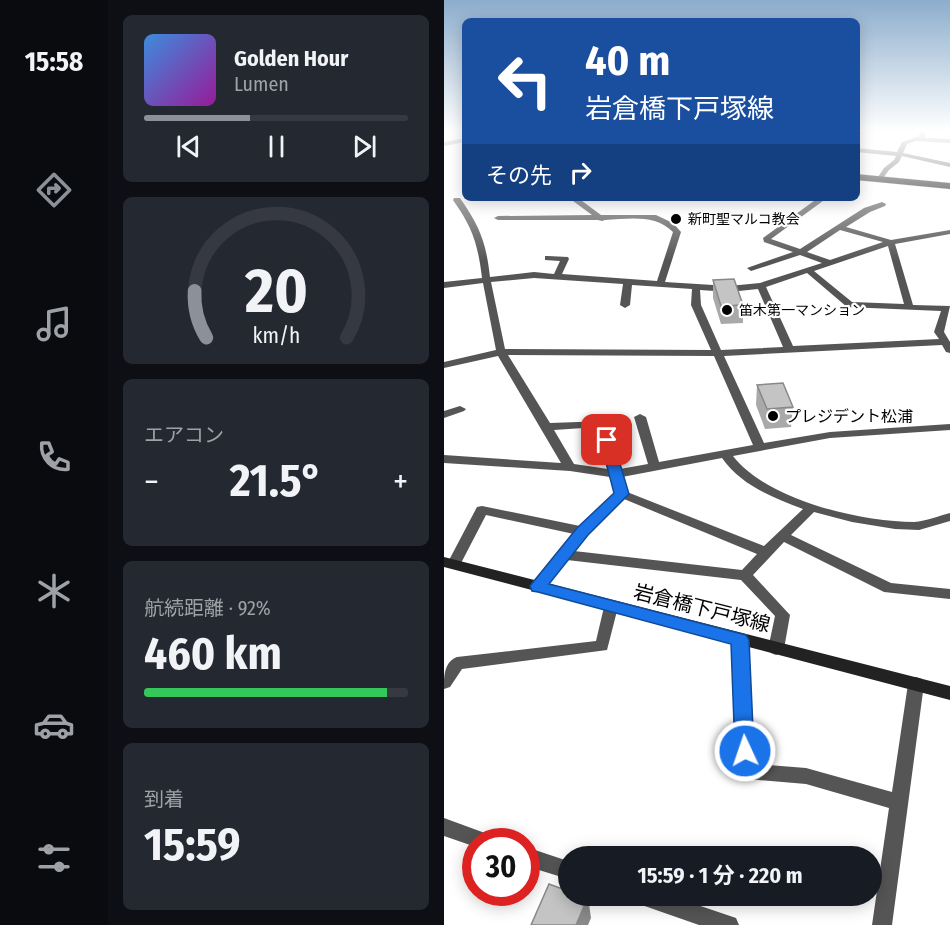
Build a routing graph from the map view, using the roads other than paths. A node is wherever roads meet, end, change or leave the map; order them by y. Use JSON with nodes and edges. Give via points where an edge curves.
{"nodes":[{"id":1,"x":883,"y":174,"type":"edge"},
{"id":2,"x":860,"y":178,"type":"edge"},
{"id":3,"x":879,"y":180,"type":"junction"},
{"id":4,"x":950,"y":186,"type":"edge"},
{"id":5,"x":457,"y":200,"type":"dead end"},
{"id":6,"x":577,"y":201,"type":"edge"},
{"id":7,"x":819,"y":201,"type":"edge"},
{"id":8,"x":882,"y":204,"type":"dead end"},
{"id":9,"x":498,"y":218,"type":"dead end"},
{"id":10,"x":602,"y":219,"type":"junction"},
{"id":11,"x":841,"y":228,"type":"junction"},
{"id":12,"x":950,"y":232,"type":"edge"},
{"id":13,"x":891,"y":242,"type":"junction"},
{"id":14,"x":801,"y":252,"type":"junction"},
{"id":15,"x":548,"y":258,"type":"dead end"},
{"id":16,"x":828,"y":262,"type":"junction"},
{"id":17,"x":752,"y":268,"type":"dead end"},
{"id":18,"x":807,"y":270,"type":"junction"},
{"id":19,"x":557,"y":277,"type":"junction"},
{"id":20,"x":486,"y":279,"type":"junction"},
{"id":21,"x":628,"y":282,"type":"junction"},
{"id":22,"x":660,"y":284,"type":"junction"},
{"id":23,"x":444,"y":285,"type":"edge"},
{"id":24,"x":761,"y":285,"type":"junction"},
{"id":25,"x":696,"y":288,"type":"junction"},
{"id":26,"x":625,"y":305,"type":"dead end"},
{"id":27,"x":909,"y":307,"type":"junction"},
{"id":28,"x":948,"y":310,"type":"edge"},
{"id":29,"x":947,"y":346,"type":"edge"},
{"id":30,"x":789,"y":349,"type":"junction"},
{"id":31,"x":501,"y":352,"type":"junction"},
{"id":32,"x":718,"y":352,"type":"junction"},
{"id":33,"x":444,"y":365,"type":"edge"},
{"id":34,"x":460,"y":409,"type":"dead end"},
{"id":35,"x":444,"y":415,"type":"edge"},
{"id":36,"x":640,"y":417,"type":"dead end"},
{"id":37,"x":548,"y":427,"type":"junction"},
{"id":38,"x":948,"y":430,"type":"edge"},
{"id":39,"x":760,"y":448,"type":"junction"},
{"id":40,"x":725,"y":454,"type":"junction"},
{"id":41,"x":444,"y":459,"type":"edge"},
{"id":42,"x":654,"y":465,"type":"junction"},
{"id":43,"x":570,"y":468,"type":"junction"},
{"id":44,"x":615,"y":474,"type":"junction"},
{"id":45,"x":622,"y":494,"type":"junction"},
{"id":46,"x":812,"y":507,"type":"junction"},
{"id":47,"x":950,"y":517,"type":"edge"},
{"id":48,"x":583,"y":531,"type":"junction"},
{"id":49,"x":782,"y":536,"type":"junction"},
{"id":50,"x":765,"y":552,"type":"junction"},
{"id":51,"x":565,"y":555,"type":"junction"},
{"id":52,"x":449,"y":563,"type":"edge"},
{"id":53,"x":745,"y":575,"type":"junction"},
{"id":54,"x":538,"y":586,"type":"junction"},
{"id":55,"x":950,"y":594,"type":"edge"},
{"id":56,"x":611,"y":606,"type":"junction"},
{"id":57,"x":740,"y":640,"type":"junction"},
{"id":58,"x":776,"y":649,"type":"junction"},
{"id":59,"x":444,"y":682,"type":"edge"},
{"id":60,"x":916,"y":684,"type":"junction"},
{"id":61,"x":950,"y":693,"type":"edge"},
{"id":62,"x":899,"y":802,"type":"junction"},
{"id":63,"x":444,"y":827,"type":"edge"},
{"id":64,"x":462,"y":833,"type":"edge"},
{"id":65,"x":540,"y":861,"type":"edge"},
{"id":66,"x":558,"y":867,"type":"edge"},
{"id":67,"x":673,"y":906,"type":"edge"},
{"id":68,"x":729,"y":925,"type":"edge"},
{"id":69,"x":882,"y":925,"type":"edge"}],
"edges":[{"from":1,"to":3,"type":"street"},
{"from":2,"to":3,"type":"main road"},
{"from":3,"to":4,"type":"main road"},
{"from":5,"to":20,"type":"street","via":[[473,223]]},
{"from":6,"to":10,"type":"street"},
{"from":7,"to":14,"type":"street","via":[[767,237]]},
{"from":8,"to":11,"type":"street"},
{"from":9,"to":10,"type":"street"},
{"from":10,"to":22,"type":"street","via":[[653,217],[677,232]]},
{"from":11,"to":13,"type":"street"},
{"from":11,"to":14,"type":"street"},
{"from":12,"to":13,"type":"street"},
{"from":13,"to":16,"type":"street"},
{"from":13,"to":27,"type":"street"},
{"from":14,"to":16,"type":"street"},
{"from":14,"to":17,"type":"street"},
{"from":15,"to":19,"type":"street","via":[[565,259]]},
{"from":16,"to":18,"type":"street"},
{"from":18,"to":24,"type":"street"},
{"from":18,"to":27,"type":"street","via":[[850,306]]},
{"from":19,"to":20,"type":"street"},
{"from":19,"to":21,"type":"street"},
{"from":20,"to":23,"type":"street"},
{"from":20,"to":31,"type":"street"},
{"from":21,"to":22,"type":"street"},
{"from":21,"to":26,"type":"street"},
{"from":22,"to":25,"type":"street"},
{"from":24,"to":25,"type":"street"},
{"from":24,"to":30,"type":"street"},
{"from":25,"to":32,"type":"street","via":[[696,305]]},
{"from":27,"to":28,"type":"street"},
{"from":28,"to":29,"type":"street","via":[[939,332]]},
{"from":29,"to":30,"type":"street"},
{"from":30,"to":32,"type":"street"},
{"from":31,"to":32,"type":"street"},
{"from":31,"to":33,"type":"street"},
{"from":31,"to":37,"type":"street"},
{"from":32,"to":39,"type":"street"},
{"from":34,"to":35,"type":"street"},
{"from":36,"to":42,"type":"street"},
{"from":37,"to":43,"type":"street"},
{"from":37,"to":44,"type":"street","via":[[603,423]]},
{"from":38,"to":39,"type":"street","via":[[830,435]]},
{"from":39,"to":40,"type":"street"},
{"from":40,"to":42,"type":"street"},
{"from":40,"to":46,"type":"street","via":[[749,480]]},
{"from":41,"to":43,"type":"street"},
{"from":42,"to":44,"type":"street"},
{"from":43,"to":44,"type":"street"},
{"from":44,"to":45,"type":"street"},
{"from":45,"to":48,"type":"street"},
{"from":45,"to":50,"type":"street"},
{"from":46,"to":47,"type":"street","via":[[896,525],[917,526]]},
{"from":46,"to":49,"type":"street"},
{"from":48,"to":51,"type":"street"},
{"from":48,"to":52,"type":"street","via":[[482,510]]},
{"from":49,"to":50,"type":"street"},
{"from":49,"to":55,"type":"street","via":[[890,588]]},
{"from":50,"to":53,"type":"street"},
{"from":51,"to":53,"type":"street"},
{"from":51,"to":54,"type":"street"},
{"from":52,"to":54,"type":"street","name":"岩倉橋下戸塚線"},
{"from":53,"to":58,"type":"street","via":[[783,615]]},
{"from":54,"to":56,"type":"street","name":"岩倉橋下戸塚線"},
{"from":56,"to":57,"type":"street","name":"岩倉橋下戸塚線"},
{"from":56,"to":59,"type":"street","via":[[602,646],[457,663]]},
{"from":57,"to":58,"type":"street","name":"岩倉橋下戸塚線"},
{"from":57,"to":62,"type":"street","via":[[746,771],[806,776]]},
{"from":58,"to":60,"type":"street","name":"岩倉橋下戸塚線"},
{"from":60,"to":61,"type":"street","name":"岩倉橋下戸塚線"},
{"from":60,"to":62,"type":"street"},
{"from":62,"to":69,"type":"street"},
{"from":63,"to":64,"type":"street"},
{"from":65,"to":66,"type":"street"},
{"from":67,"to":68,"type":"street"}]}
